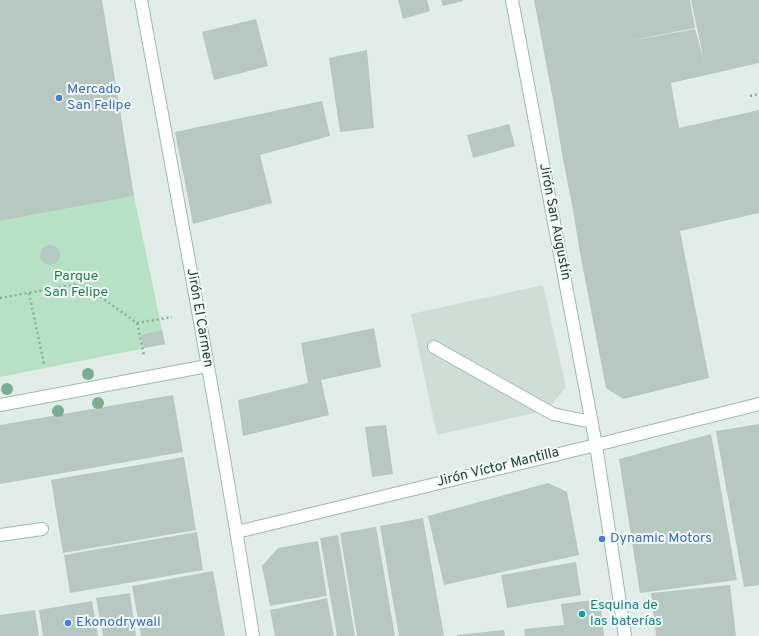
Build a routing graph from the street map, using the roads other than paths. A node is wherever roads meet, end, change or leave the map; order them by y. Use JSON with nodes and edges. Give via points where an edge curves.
{"nodes":[{"id":1,"x":141,"y":0,"type":"edge"},
{"id":2,"x":512,"y":0,"type":"edge"},
{"id":3,"x":434,"y":347,"type":"dead end"},
{"id":4,"x":208,"y":366,"type":"junction"},
{"id":5,"x":759,"y":404,"type":"edge"},
{"id":6,"x":0,"y":405,"type":"edge"},
{"id":7,"x":591,"y":422,"type":"junction"},
{"id":8,"x":596,"y":445,"type":"junction"},
{"id":9,"x":42,"y":529,"type":"dead end"},
{"id":10,"x":237,"y":532,"type":"junction"},
{"id":11,"x":0,"y":535,"type":"edge"},
{"id":12,"x":253,"y":636,"type":"edge"},
{"id":13,"x":625,"y":636,"type":"edge"}],
"edges":[{"from":1,"to":4,"type":"street","name":"Jirón El Carmen"},
{"from":2,"to":7,"type":"street","name":"Jirón San Augustín"},
{"from":3,"to":7,"type":"street","via":[[553,414]]},
{"from":4,"to":6,"type":"street"},
{"from":4,"to":10,"type":"street","name":"Jirón El Carmen"},
{"from":5,"to":8,"type":"street","name":"Jirón Víctor Mantilla"},
{"from":7,"to":8,"type":"street","name":"Jirón San Augustín"},
{"from":8,"to":10,"type":"street","name":"Jirón Víctor Mantilla"},
{"from":8,"to":13,"type":"street","name":"Jirón San Augustín"},
{"from":9,"to":11,"type":"street"},
{"from":10,"to":12,"type":"street","name":"Jirón El Carmen"}]}
